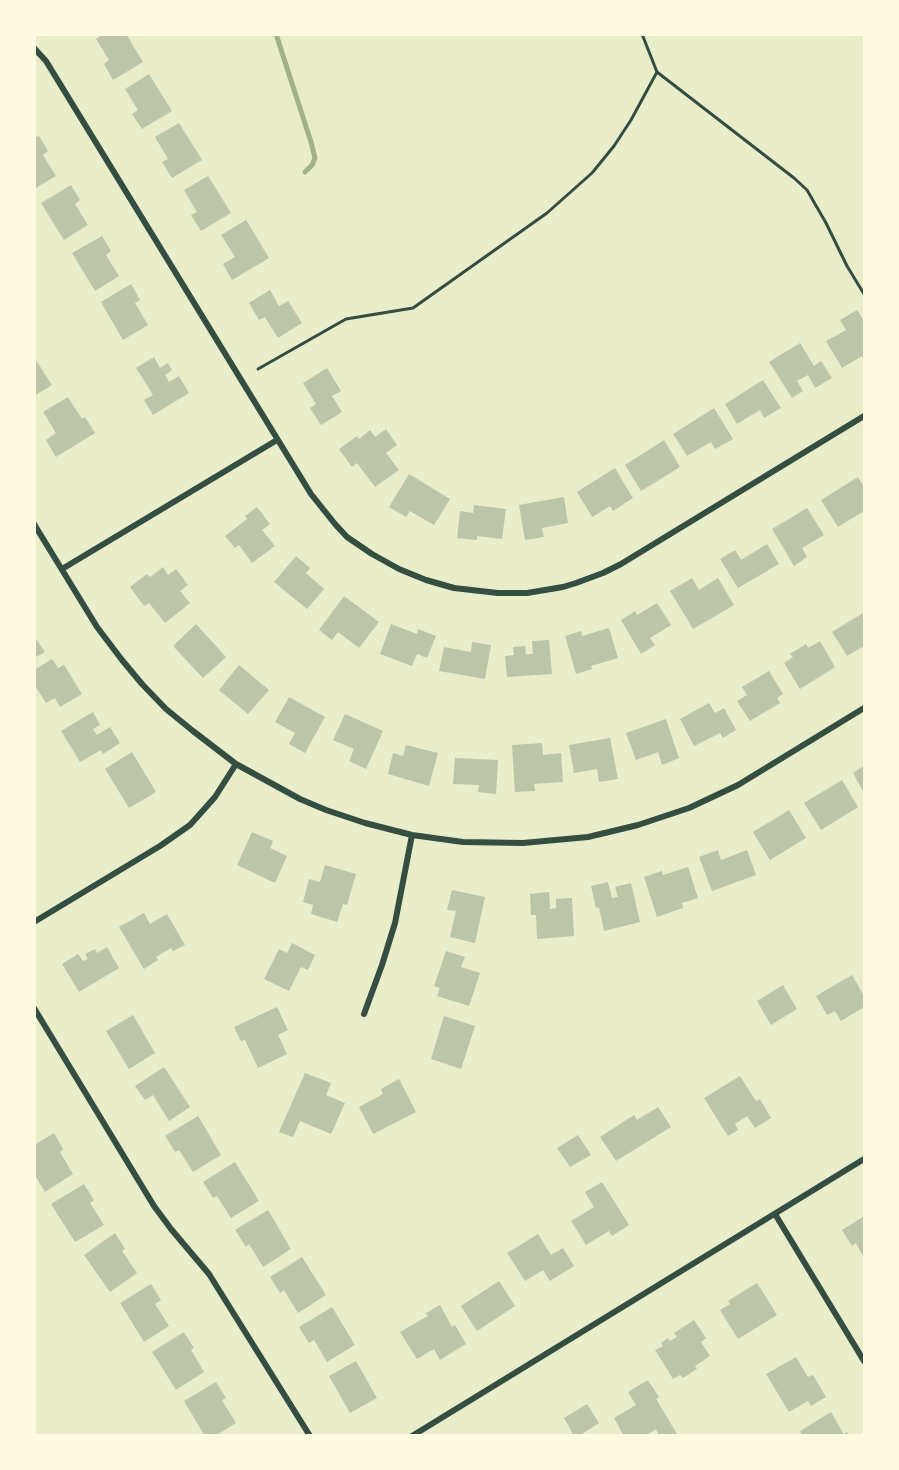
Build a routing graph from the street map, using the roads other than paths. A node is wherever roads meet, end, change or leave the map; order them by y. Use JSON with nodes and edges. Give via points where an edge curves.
{"nodes":[{"id":1,"x":34,"y":48,"type":"edge"},
{"id":2,"x":864,"y":417,"type":"edge"},
{"id":3,"x":277,"y":440,"type":"junction"},
{"id":4,"x":34,"y":524,"type":"edge"},
{"id":5,"x":62,"y":569,"type":"junction"},
{"id":6,"x":864,"y":708,"type":"edge"},
{"id":7,"x":236,"y":764,"type":"junction"},
{"id":8,"x":412,"y":835,"type":"junction"},
{"id":9,"x":34,"y":922,"type":"edge"},
{"id":10,"x":34,"y":1008,"type":"edge"},
{"id":11,"x":364,"y":1014,"type":"dead end"},
{"id":12,"x":864,"y":1159,"type":"edge"},
{"id":13,"x":774,"y":1214,"type":"junction"},
{"id":14,"x":864,"y":1361,"type":"edge"},
{"id":15,"x":310,"y":1436,"type":"edge"},
{"id":16,"x":412,"y":1436,"type":"edge"}],
"edges":[{"from":1,"to":3,"type":"street","via":[[52,70]]},
{"from":2,"to":3,"type":"street","via":[[621,564],[576,583],[527,593],[454,588],[408,573],[372,554],[335,524],[310,494]]},
{"from":3,"to":5,"type":"street"},
{"from":4,"to":5,"type":"street"},
{"from":5,"to":7,"type":"street","via":[[97,627],[142,684],[166,709]]},
{"from":6,"to":8,"type":"street","via":[[738,785],[689,808],[638,825],[588,837],[523,843],[463,842]]},
{"from":7,"to":8,"type":"street","via":[[326,810]]},
{"from":7,"to":9,"type":"street","via":[[215,797],[190,825]]},
{"from":8,"to":11,"type":"street","via":[[395,923]]},
{"from":10,"to":15,"type":"street","via":[[154,1206],[209,1274]]},
{"from":12,"to":13,"type":"street"},
{"from":13,"to":14,"type":"street"},
{"from":13,"to":16,"type":"street"}]}
